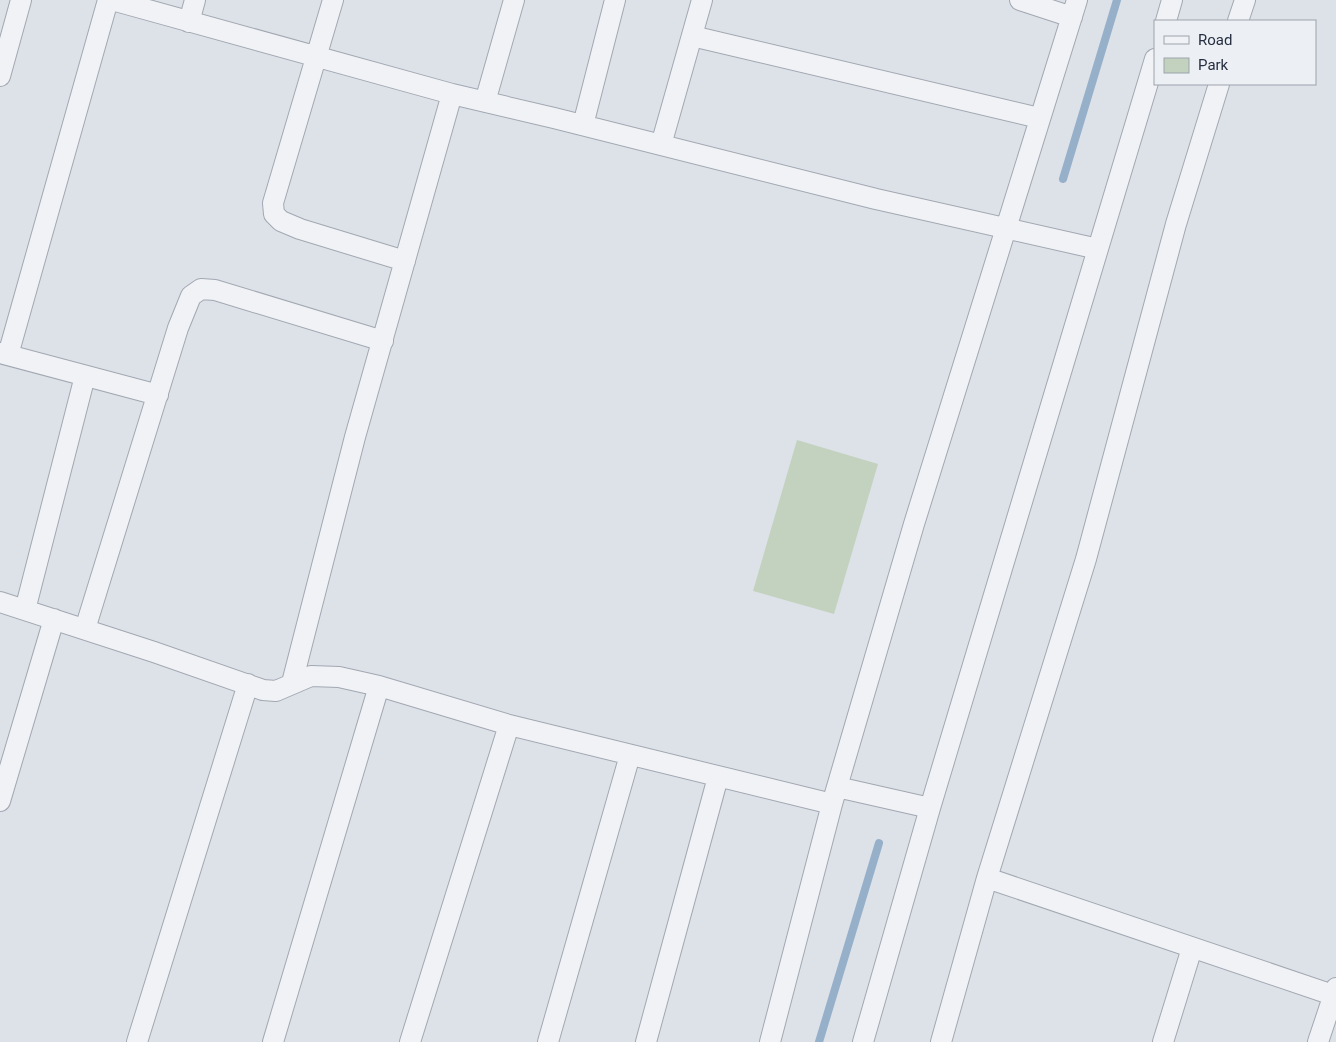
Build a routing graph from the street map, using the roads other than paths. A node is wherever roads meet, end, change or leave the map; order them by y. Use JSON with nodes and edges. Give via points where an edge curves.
{"nodes":[{"id":1,"x":21,"y":0,"type":"edge"},
{"id":2,"x":110,"y":0,"type":"edge"},
{"id":3,"x":195,"y":0,"type":"edge"},
{"id":4,"x":333,"y":0,"type":"edge"},
{"id":5,"x":514,"y":0,"type":"edge"},
{"id":6,"x":615,"y":0,"type":"edge"},
{"id":7,"x":702,"y":0,"type":"edge"},
{"id":8,"x":1020,"y":0,"type":"edge"},
{"id":9,"x":1172,"y":0,"type":"edge"},
{"id":10,"x":1245,"y":0,"type":"edge"},
{"id":11,"x":1074,"y":8,"type":"edge"},
{"id":12,"x":1166,"y":20,"type":"edge"},
{"id":13,"x":1238,"y":20,"type":"edge"},
{"id":14,"x":189,"y":22,"type":"junction"},
{"id":15,"x":692,"y":36,"type":"junction"},
{"id":16,"x":316,"y":56,"type":"junction"},
{"id":17,"x":1154,"y":62,"type":"edge"},
{"id":18,"x":0,"y":76,"type":"edge"},
{"id":19,"x":1219,"y":85,"type":"edge"},
{"id":20,"x":452,"y":94,"type":"junction"},
{"id":21,"x":485,"y":102,"type":"junction"},
{"id":22,"x":1039,"y":118,"type":"junction"},
{"id":23,"x":583,"y":125,"type":"junction"},
{"id":24,"x":661,"y":145,"type":"junction"},
{"id":25,"x":1004,"y":229,"type":"junction"},
{"id":26,"x":1098,"y":249,"type":"junction"},
{"id":27,"x":405,"y":261,"type":"junction"},
{"id":28,"x":383,"y":341,"type":"junction"},
{"id":29,"x":4,"y":354,"type":"edge"},
{"id":30,"x":85,"y":376,"type":"junction"},
{"id":31,"x":158,"y":395,"type":"junction"},
{"id":32,"x":0,"y":602,"type":"edge"},
{"id":33,"x":25,"y":610,"type":"junction"},
{"id":34,"x":54,"y":619,"type":"junction"},
{"id":35,"x":85,"y":629,"type":"junction"},
{"id":36,"x":248,"y":684,"type":"junction"},
{"id":37,"x":292,"y":684,"type":"junction"},
{"id":38,"x":380,"y":686,"type":"junction"},
{"id":39,"x":509,"y":725,"type":"junction"},
{"id":40,"x":630,"y":755,"type":"junction"},
{"id":41,"x":718,"y":777,"type":"junction"},
{"id":42,"x":840,"y":794,"type":"junction"},
{"id":43,"x":0,"y":801,"type":"edge"},
{"id":44,"x":921,"y":807,"type":"junction"},
{"id":45,"x":987,"y":878,"type":"junction"},
{"id":46,"x":1192,"y":948,"type":"junction"},
{"id":47,"x":1334,"y":1001,"type":"edge"},
{"id":48,"x":137,"y":1042,"type":"edge"},
{"id":49,"x":273,"y":1042,"type":"edge"},
{"id":50,"x":410,"y":1042,"type":"edge"},
{"id":51,"x":548,"y":1042,"type":"edge"},
{"id":52,"x":646,"y":1042,"type":"edge"},
{"id":53,"x":770,"y":1042,"type":"edge"},
{"id":54,"x":863,"y":1042,"type":"edge"},
{"id":55,"x":941,"y":1042,"type":"edge"},
{"id":56,"x":1163,"y":1042,"type":"edge"},
{"id":57,"x":1318,"y":1042,"type":"edge"}],
"edges":[{"from":1,"to":18,"type":"street"},
{"from":2,"to":14,"type":"street"},
{"from":2,"to":29,"type":"street"},
{"from":3,"to":14,"type":"street"},
{"from":4,"to":16,"type":"street"},
{"from":5,"to":21,"type":"street"},
{"from":6,"to":23,"type":"street"},
{"from":7,"to":15,"type":"street"},
{"from":8,"to":11,"type":"street"},
{"from":9,"to":12,"type":"street"},
{"from":10,"to":13,"type":"street"},
{"from":11,"to":22,"type":"street"},
{"from":14,"to":16,"type":"street"},
{"from":15,"to":22,"type":"street"},
{"from":15,"to":24,"type":"street"},
{"from":16,"to":20,"type":"street"},
{"from":16,"to":27,"type":"street","via":[[273,203],[274,214],[281,221],[300,229]]},
{"from":17,"to":26,"type":"street"},
{"from":19,"to":45,"type":"street","via":[[1176,224],[1086,559]]},
{"from":20,"to":21,"type":"street"},
{"from":20,"to":27,"type":"street"},
{"from":21,"to":23,"type":"street"},
{"from":22,"to":25,"type":"street"},
{"from":23,"to":24,"type":"street"},
{"from":24,"to":25,"type":"street"},
{"from":25,"to":26,"type":"street"},
{"from":25,"to":42,"type":"street","via":[[914,524]]},
{"from":26,"to":44,"type":"street"},
{"from":27,"to":28,"type":"street"},
{"from":28,"to":31,"type":"street","via":[[215,290],[201,289],[191,296],[178,328]]},
{"from":28,"to":37,"type":"street"},
{"from":29,"to":30,"type":"street"},
{"from":30,"to":31,"type":"street"},
{"from":30,"to":33,"type":"street"},
{"from":31,"to":35,"type":"street"},
{"from":32,"to":33,"type":"street"},
{"from":33,"to":34,"type":"street"},
{"from":34,"to":35,"type":"street"},
{"from":34,"to":43,"type":"street"},
{"from":35,"to":36,"type":"street"},
{"from":36,"to":37,"type":"street","via":[[276,691]]},
{"from":36,"to":48,"type":"street"},
{"from":37,"to":38,"type":"street","via":[[311,676],[339,677]]},
{"from":38,"to":39,"type":"street"},
{"from":38,"to":49,"type":"street"},
{"from":39,"to":40,"type":"street"},
{"from":39,"to":50,"type":"street"},
{"from":40,"to":41,"type":"street"},
{"from":40,"to":51,"type":"street"},
{"from":41,"to":42,"type":"street"},
{"from":41,"to":52,"type":"street"},
{"from":42,"to":44,"type":"street"},
{"from":42,"to":53,"type":"street"},
{"from":44,"to":54,"type":"street"},
{"from":45,"to":46,"type":"street"},
{"from":45,"to":55,"type":"street"},
{"from":46,"to":47,"type":"street"},
{"from":46,"to":56,"type":"street"},
{"from":47,"to":57,"type":"street"}]}
